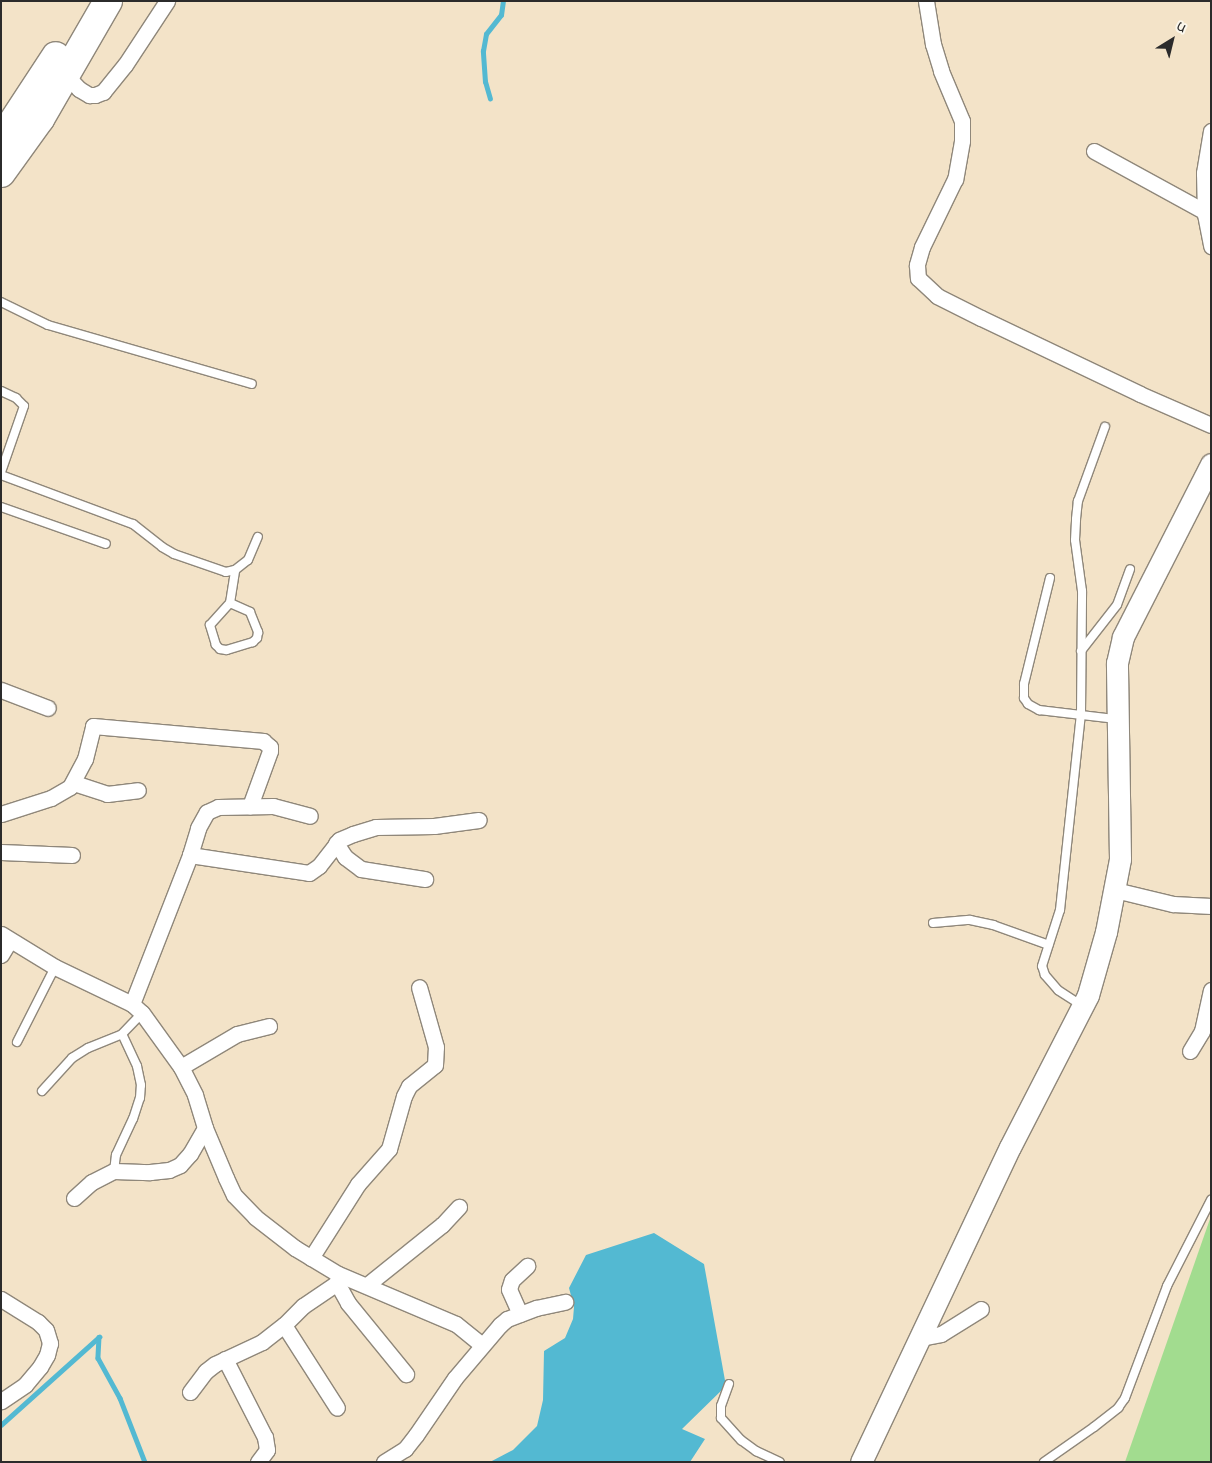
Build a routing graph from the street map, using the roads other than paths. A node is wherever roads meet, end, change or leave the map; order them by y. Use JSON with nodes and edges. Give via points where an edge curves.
{"nodes":[{"id":1,"x":88,"y":1,"type":"edge"},
{"id":2,"x":108,"y":1,"type":"edge"},
{"id":3,"x":167,"y":1,"type":"edge"},
{"id":4,"x":926,"y":1,"type":"edge"},
{"id":5,"x":66,"y":75,"type":"junction"},
{"id":6,"x":1211,"y":131,"type":"edge"},
{"id":7,"x":1,"y":140,"type":"edge"},
{"id":8,"x":1094,"y":151,"type":"dead end"},
{"id":9,"x":1,"y":173,"type":"edge"},
{"id":10,"x":1208,"y":215,"type":"edge"},
{"id":11,"x":1211,"y":246,"type":"edge"},
{"id":12,"x":1,"y":302,"type":"edge"},
{"id":13,"x":252,"y":384,"type":"dead end"},
{"id":14,"x":1,"y":391,"type":"edge"},
{"id":15,"x":1211,"y":425,"type":"edge"},
{"id":16,"x":1105,"y":427,"type":"dead end"},
{"id":17,"x":5,"y":452,"type":"edge"},
{"id":18,"x":1211,"y":464,"type":"edge"},
{"id":19,"x":1,"y":474,"type":"edge"},
{"id":20,"x":1,"y":508,"type":"edge"},
{"id":21,"x":258,"y":537,"type":"dead end"},
{"id":22,"x":106,"y":544,"type":"dead end"},
{"id":23,"x":1130,"y":569,"type":"dead end"},
{"id":24,"x":235,"y":570,"type":"junction"},
{"id":25,"x":1050,"y":578,"type":"dead end"},
{"id":26,"x":230,"y":602,"type":"junction"},
{"id":27,"x":1081,"y":651,"type":"junction"},
{"id":28,"x":1,"y":690,"type":"edge"},
{"id":29,"x":48,"y":708,"type":"dead end"},
{"id":30,"x":1081,"y":714,"type":"junction"},
{"id":31,"x":1118,"y":719,"type":"junction"},
{"id":32,"x":74,"y":783,"type":"junction"},
{"id":33,"x":138,"y":790,"type":"dead end"},
{"id":34,"x":250,"y":806,"type":"junction"},
{"id":35,"x":1,"y":814,"type":"edge"},
{"id":36,"x":310,"y":816,"type":"dead end"},
{"id":37,"x":479,"y":820,"type":"dead end"},
{"id":38,"x":336,"y":842,"type":"junction"},
{"id":39,"x":1,"y":852,"type":"edge"},
{"id":40,"x":190,"y":854,"type":"junction"},
{"id":41,"x":72,"y":855,"type":"dead end"},
{"id":42,"x":425,"y":879,"type":"dead end"},
{"id":43,"x":1115,"y":890,"type":"junction"},
{"id":44,"x":1211,"y":906,"type":"edge"},
{"id":45,"x":933,"y":923,"type":"dead end"},
{"id":46,"x":6,"y":937,"type":"edge"},
{"id":47,"x":1049,"y":945,"type":"junction"},
{"id":48,"x":1,"y":955,"type":"edge"},
{"id":49,"x":55,"y":967,"type":"junction"},
{"id":50,"x":418,"y":987,"type":"dead end"},
{"id":51,"x":1211,"y":990,"type":"edge"},
{"id":52,"x":1082,"y":1006,"type":"junction"},
{"id":53,"x":137,"y":1009,"type":"junction"},
{"id":54,"x":269,"y":1026,"type":"dead end"},
{"id":55,"x":122,"y":1034,"type":"junction"},
{"id":56,"x":17,"y":1042,"type":"dead end"},
{"id":57,"x":1190,"y":1051,"type":"dead end"},
{"id":58,"x":182,"y":1068,"type":"junction"},
{"id":59,"x":42,"y":1092,"type":"dead end"},
{"id":60,"x":205,"y":1128,"type":"junction"},
{"id":61,"x":114,"y":1171,"type":"junction"},
{"id":62,"x":74,"y":1198,"type":"dead end"},
{"id":63,"x":1211,"y":1200,"type":"edge"},
{"id":64,"x":459,"y":1207,"type":"dead end"},
{"id":65,"x":311,"y":1258,"type":"junction"},
{"id":66,"x":526,"y":1266,"type":"dead end"},
{"id":67,"x":338,"y":1278,"type":"junction"},
{"id":68,"x":367,"y":1285,"type":"junction"},
{"id":69,"x":1,"y":1299,"type":"edge"},
{"id":70,"x":565,"y":1302,"type":"dead end"},
{"id":71,"x":981,"y":1309,"type":"dead end"},
{"id":72,"x":520,"y":1314,"type":"junction"},
{"id":73,"x":284,"y":1325,"type":"junction"},
{"id":74,"x":921,"y":1338,"type":"junction"},
{"id":75,"x":481,"y":1344,"type":"junction"},
{"id":76,"x":225,"y":1360,"type":"junction"},
{"id":77,"x":406,"y":1374,"type":"dead end"},
{"id":78,"x":730,"y":1384,"type":"dead end"},
{"id":79,"x":190,"y":1392,"type":"dead end"},
{"id":80,"x":1,"y":1401,"type":"edge"},
{"id":81,"x":337,"y":1408,"type":"dead end"},
{"id":82,"x":258,"y":1462,"type":"edge"},
{"id":83,"x":384,"y":1462,"type":"edge"},
{"id":84,"x":780,"y":1462,"type":"edge"},
{"id":85,"x":861,"y":1462,"type":"edge"},
{"id":86,"x":1044,"y":1462,"type":"edge"}],
"edges":[{"from":1,"to":7,"type":"highway"},
{"from":2,"to":5,"type":"highway"},
{"from":3,"to":5,"type":"street","via":[[103,92],[89,95]]},
{"from":4,"to":15,"type":"street","via":[[935,53],[962,121],[962,141],[955,178],[922,247],[917,266],[918,278],[937,296]]},
{"from":5,"to":9,"type":"highway","via":[[40,119]]},
{"from":6,"to":10,"type":"street","via":[[1204,173]]},
{"from":8,"to":10,"type":"street"},
{"from":10,"to":11,"type":"street"},
{"from":12,"to":13,"type":"lane","via":[[48,324]]},
{"from":14,"to":17,"type":"lane","via":[[24,406]]},
{"from":16,"to":27,"type":"lane","via":[[1078,501],[1076,519],[1075,540],[1082,591]]},
{"from":17,"to":19,"type":"lane"},
{"from":18,"to":31,"type":"street","via":[[1123,637],[1117,663]]},
{"from":19,"to":24,"type":"lane","via":[[133,524],[174,554],[226,572]]},
{"from":20,"to":22,"type":"lane"},
{"from":21,"to":24,"type":"lane","via":[[248,560]]},
{"from":23,"to":27,"type":"lane","via":[[1117,605]]},
{"from":24,"to":26,"type":"lane"},
{"from":25,"to":30,"type":"lane","via":[[1024,684],[1024,698],[1039,710]]},
{"from":26,"to":26,"type":"lane","via":[[210,625],[220,650],[253,642],[257,638],[258,632],[250,612]]},
{"from":27,"to":30,"type":"lane"},
{"from":28,"to":29,"type":"street"},
{"from":30,"to":31,"type":"lane"},
{"from":30,"to":47,"type":"lane","via":[[1060,910]]},
{"from":31,"to":43,"type":"street","via":[[1120,859]]},
{"from":32,"to":33,"type":"street","via":[[107,794]]},
{"from":32,"to":34,"type":"street","via":[[85,759],[93,726],[256,740],[264,742],[270,749]]},
{"from":32,"to":35,"type":"street","via":[[58,795]]},
{"from":34,"to":36,"type":"street","via":[[279,807]]},
{"from":34,"to":40,"type":"street","via":[[209,810],[198,828]]},
{"from":37,"to":38,"type":"street","via":[[434,826],[376,827]]},
{"from":38,"to":40,"type":"street","via":[[319,866],[308,874]]},
{"from":38,"to":42,"type":"street","via":[[350,862],[361,869]]},
{"from":39,"to":41,"type":"street"},
{"from":40,"to":53,"type":"street"},
{"from":43,"to":44,"type":"street","via":[[1173,904]]},
{"from":43,"to":52,"type":"street","via":[[1096,968]]},
{"from":45,"to":47,"type":"lane","via":[[970,920]]},
{"from":46,"to":48,"type":"street"},
{"from":46,"to":49,"type":"street"},
{"from":47,"to":52,"type":"lane","via":[[1042,966],[1045,975],[1058,990]]},
{"from":49,"to":53,"type":"street"},
{"from":49,"to":56,"type":"lane"},
{"from":50,"to":65,"type":"street","via":[[436,1046],[435,1065],[409,1086],[389,1149],[358,1184]]},
{"from":51,"to":57,"type":"street","via":[[1202,1031]]},
{"from":52,"to":74,"type":"street","via":[[1010,1147]]},
{"from":53,"to":55,"type":"lane"},
{"from":53,"to":58,"type":"street"},
{"from":54,"to":58,"type":"street","via":[[237,1034]]},
{"from":55,"to":59,"type":"lane","via":[[80,1052],[61,1068]]},
{"from":55,"to":61,"type":"lane","via":[[137,1066],[141,1085],[140,1098],[116,1155]]},
{"from":58,"to":60,"type":"street"},
{"from":60,"to":61,"type":"street","via":[[180,1165],[150,1172]]},
{"from":60,"to":65,"type":"street","via":[[234,1195],[274,1233]]},
{"from":61,"to":62,"type":"street","via":[[92,1182]]},
{"from":63,"to":86,"type":"lane","via":[[1167,1286],[1125,1398],[1118,1408],[1094,1427]]},
{"from":64,"to":68,"type":"street"},
{"from":65,"to":67,"type":"street"},
{"from":66,"to":72,"type":"street","via":[[512,1280],[509,1289]]},
{"from":67,"to":68,"type":"street"},
{"from":67,"to":73,"type":"street","via":[[302,1306]]},
{"from":67,"to":77,"type":"street","via":[[348,1303]]},
{"from":68,"to":75,"type":"street","via":[[456,1324]]},
{"from":69,"to":80,"type":"street","via":[[38,1322],[46,1330],[50,1343],[40,1368],[25,1385]]},
{"from":70,"to":72,"type":"street"},
{"from":71,"to":74,"type":"street","via":[[940,1334]]},
{"from":72,"to":75,"type":"street","via":[[507,1319]]},
{"from":73,"to":76,"type":"street","via":[[262,1342]]},
{"from":73,"to":81,"type":"street"},
{"from":74,"to":85,"type":"street"},
{"from":75,"to":83,"type":"street","via":[[405,1449]]},
{"from":76,"to":79,"type":"street","via":[[206,1371]]},
{"from":76,"to":82,"type":"street","via":[[265,1437],[267,1450]]},
{"from":78,"to":84,"type":"lane","via":[[723,1397],[721,1418],[741,1440]]}]}
